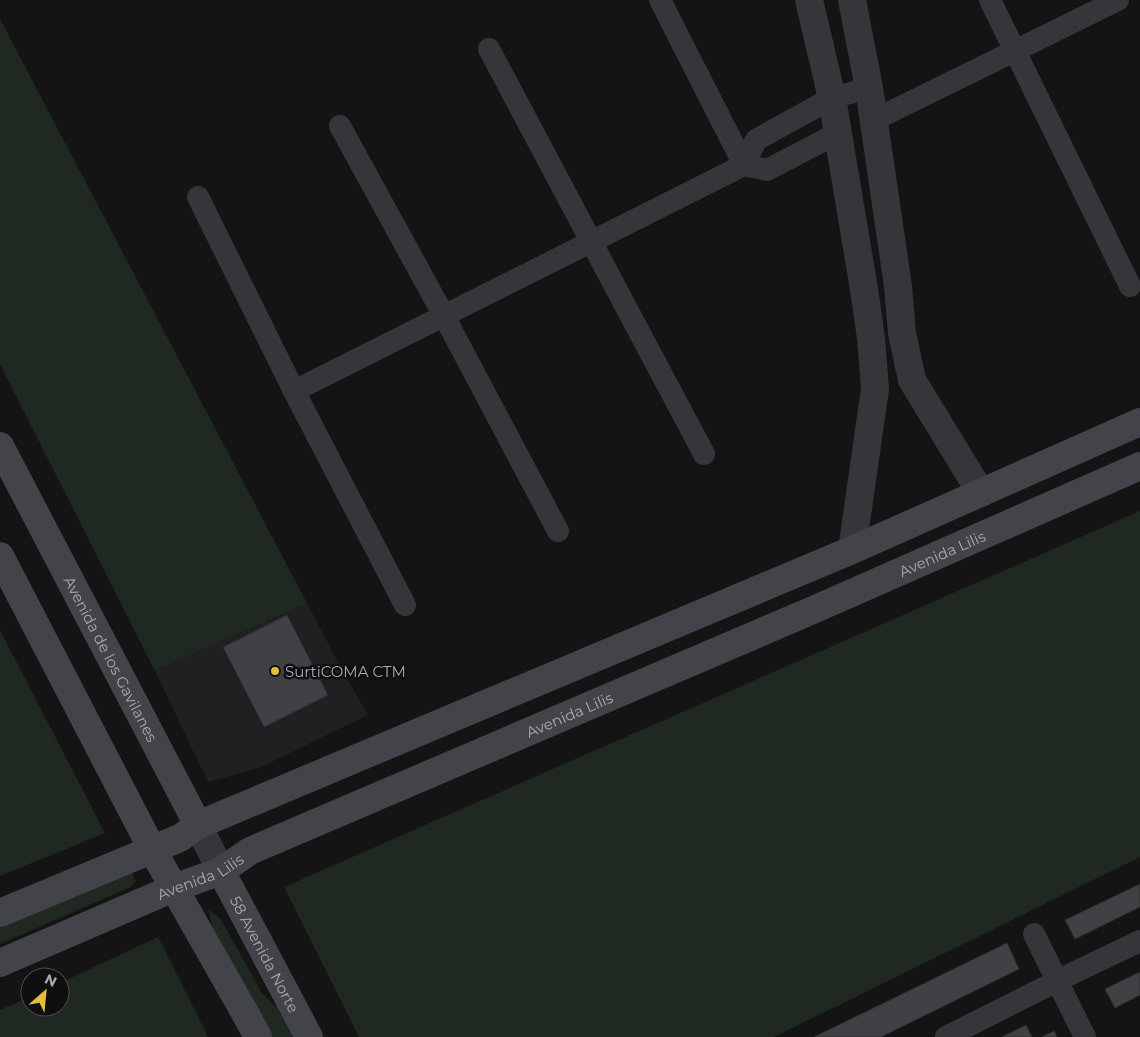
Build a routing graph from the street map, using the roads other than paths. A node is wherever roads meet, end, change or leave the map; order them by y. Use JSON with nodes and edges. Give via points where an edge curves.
{"nodes":[{"id":1,"x":660,"y":0,"type":"edge"},
{"id":2,"x":809,"y":0,"type":"edge"},
{"id":3,"x":852,"y":0,"type":"edge"},
{"id":4,"x":990,"y":0,"type":"edge"},
{"id":5,"x":1118,"y":0,"type":"edge"},
{"id":6,"x":489,"y":49,"type":"dead end"},
{"id":7,"x":1015,"y":50,"type":"junction"},
{"id":8,"x":869,"y":88,"type":"junction"},
{"id":9,"x":832,"y":98,"type":"junction"},
{"id":10,"x":874,"y":120,"type":"junction"},
{"id":11,"x":340,"y":126,"type":"dead end"},
{"id":12,"x":838,"y":133,"type":"junction"},
{"id":13,"x":744,"y":165,"type":"junction"},
{"id":14,"x":198,"y":197,"type":"dead end"},
{"id":15,"x":591,"y":241,"type":"junction"},
{"id":16,"x":1130,"y":286,"type":"dead end"},
{"id":17,"x":444,"y":316,"type":"junction"},
{"id":18,"x":912,"y":380,"type":"junction"},
{"id":19,"x":875,"y":389,"type":"junction"},
{"id":20,"x":294,"y":391,"type":"junction"},
{"id":21,"x":1140,"y":422,"type":"edge"},
{"id":22,"x":0,"y":446,"type":"edge"},
{"id":23,"x":704,"y":454,"type":"dead end"},
{"id":24,"x":1140,"y":466,"type":"edge"},
{"id":25,"x":981,"y":493,"type":"junction"},
{"id":26,"x":558,"y":531,"type":"dead end"},
{"id":27,"x":852,"y":550,"type":"junction"},
{"id":28,"x":0,"y":556,"type":"edge"},
{"id":29,"x":798,"y":572,"type":"junction"},
{"id":30,"x":405,"y":605,"type":"dead end"},
{"id":31,"x":813,"y":610,"type":"junction"},
{"id":32,"x":198,"y":825,"type":"junction"},
{"id":33,"x":152,"y":849,"type":"junction"},
{"id":34,"x":221,"y":871,"type":"junction"},
{"id":35,"x":174,"y":888,"type":"junction"},
{"id":36,"x":0,"y":913,"type":"edge"},
{"id":37,"x":1034,"y":934,"type":"dead end"},
{"id":38,"x":1140,"y":941,"type":"edge"},
{"id":39,"x":0,"y":963,"type":"edge"},
{"id":40,"x":1056,"y":982,"type":"junction"},
{"id":41,"x":258,"y":1037,"type":"edge"},
{"id":42,"x":309,"y":1037,"type":"edge"},
{"id":43,"x":946,"y":1037,"type":"edge"},
{"id":44,"x":1085,"y":1037,"type":"edge"}],
"edges":[{"from":1,"to":13,"type":"street"},
{"from":2,"to":9,"type":"street"},
{"from":3,"to":8,"type":"street"},
{"from":4,"to":7,"type":"street"},
{"from":5,"to":7,"type":"street"},
{"from":6,"to":15,"type":"street"},
{"from":7,"to":10,"type":"street"},
{"from":7,"to":16,"type":"street"},
{"from":8,"to":9,"type":"street"},
{"from":8,"to":10,"type":"street"},
{"from":9,"to":12,"type":"street"},
{"from":9,"to":13,"type":"street","via":[[756,140]]},
{"from":10,"to":18,"type":"street","via":[[902,333]]},
{"from":11,"to":17,"type":"street"},
{"from":12,"to":13,"type":"street","via":[[767,170]]},
{"from":12,"to":19,"type":"street","via":[[872,338]]},
{"from":13,"to":15,"type":"street"},
{"from":14,"to":20,"type":"street"},
{"from":15,"to":17,"type":"street"},
{"from":15,"to":23,"type":"street"},
{"from":17,"to":20,"type":"street"},
{"from":17,"to":26,"type":"street"},
{"from":18,"to":19,"type":"street"},
{"from":18,"to":25,"type":"street"},
{"from":19,"to":27,"type":"street"},
{"from":20,"to":30,"type":"street"},
{"from":21,"to":25,"type":"main road"},
{"from":22,"to":32,"type":"main road","name":"Avenida de los Gavilanes"},
{"from":24,"to":31,"type":"main road","name":"Avenida Lilis"},
{"from":25,"to":27,"type":"main road"},
{"from":27,"to":29,"type":"main road"},
{"from":28,"to":33,"type":"main road"},
{"from":29,"to":31,"type":"main road"},
{"from":29,"to":32,"type":"main road"},
{"from":31,"to":34,"type":"main road","name":"Avenida Lilis","via":[[250,851]]},
{"from":32,"to":33,"type":"main road","via":[[180,838]]},
{"from":32,"to":34,"type":"street","name":"Avenida de los Gavilanes"},
{"from":33,"to":35,"type":"main road"},
{"from":33,"to":36,"type":"main road"},
{"from":34,"to":35,"type":"main road","name":"Avenida Lilis"},
{"from":34,"to":42,"type":"main road","name":"58 Avenida Norte"},
{"from":35,"to":39,"type":"main road","name":"Avenida Lilis"},
{"from":35,"to":41,"type":"main road"},
{"from":37,"to":40,"type":"street"},
{"from":38,"to":40,"type":"street"},
{"from":40,"to":43,"type":"street"},
{"from":40,"to":44,"type":"street"}]}
